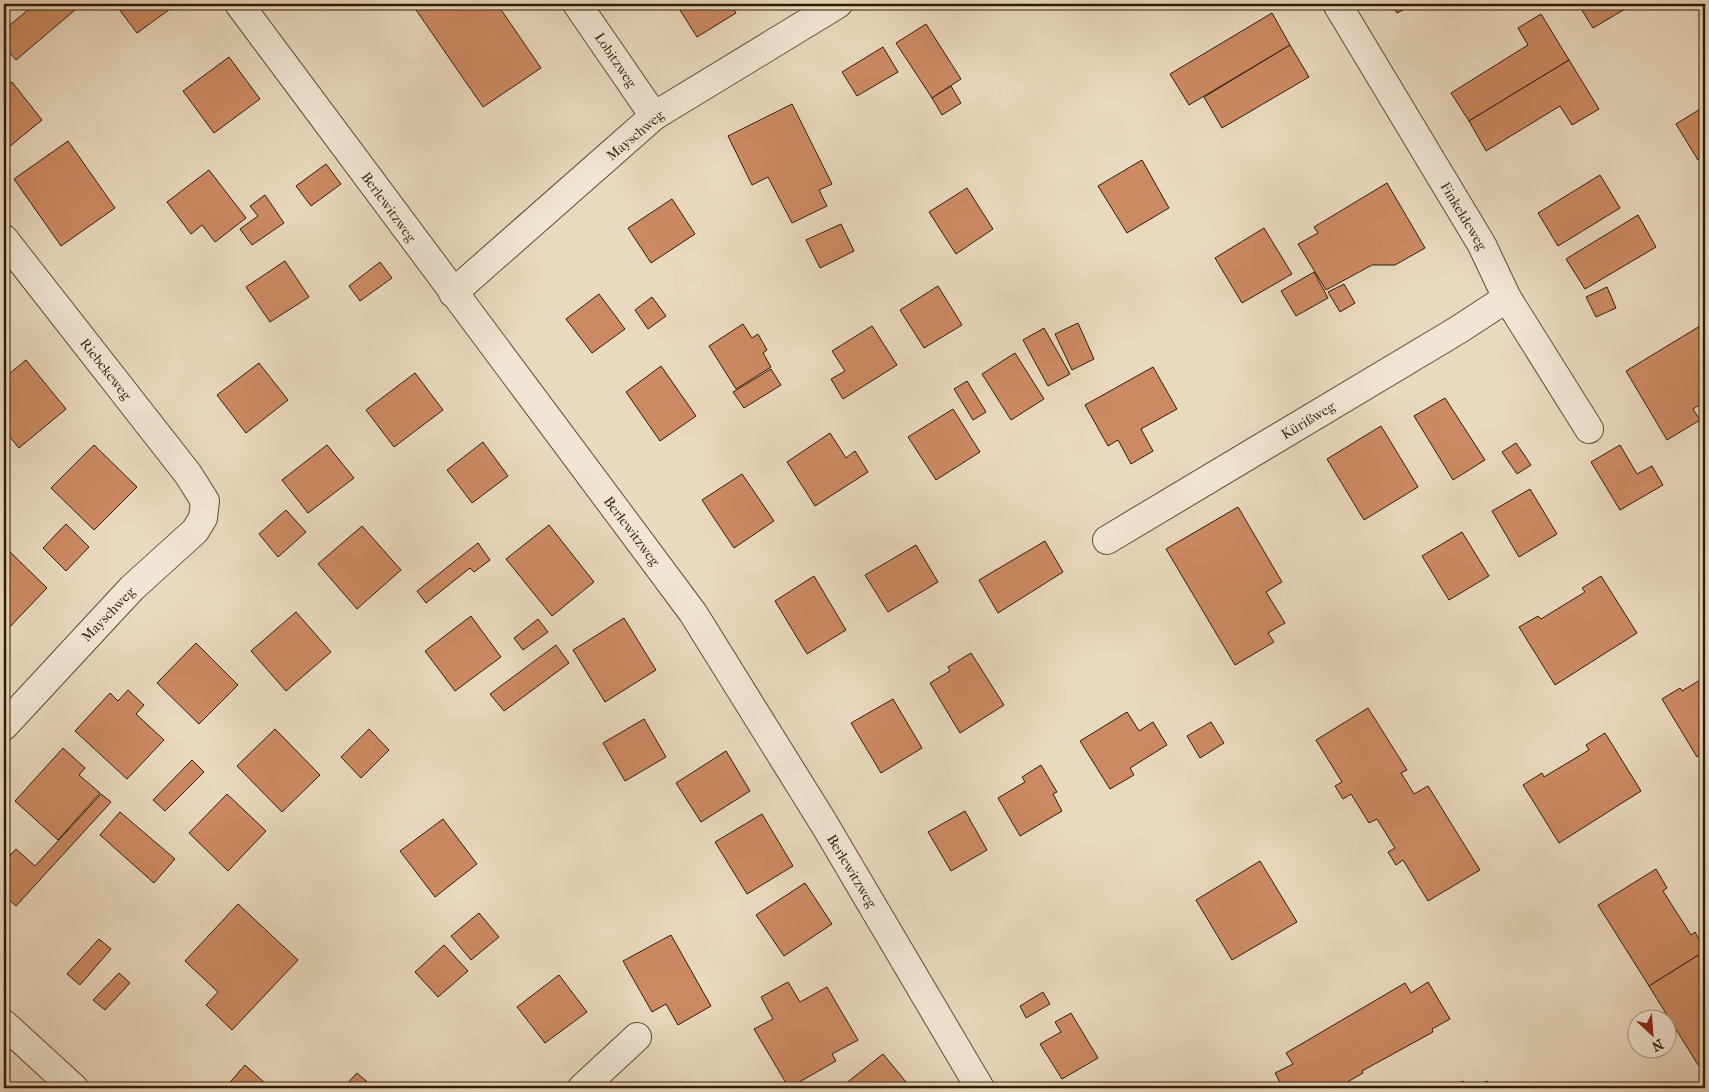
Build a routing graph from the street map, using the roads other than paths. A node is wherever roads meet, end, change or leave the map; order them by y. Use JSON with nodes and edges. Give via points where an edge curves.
{"nodes":[{"id":1,"x":239,"y":4,"type":"edge"},
{"id":2,"x":578,"y":4,"type":"edge"},
{"id":3,"x":838,"y":4,"type":"edge"},
{"id":4,"x":1336,"y":4,"type":"edge"},
{"id":5,"x":654,"y":116,"type":"junction"},
{"id":6,"x":4,"y":239,"type":"edge"},
{"id":7,"x":453,"y":294,"type":"junction"},
{"id":8,"x":1507,"y":298,"type":"junction"},
{"id":9,"x":1589,"y":429,"type":"dead end"},
{"id":10,"x":205,"y":501,"type":"joint"},
{"id":11,"x":1107,"y":540,"type":"dead end"},
{"id":12,"x":4,"y":726,"type":"edge"},
{"id":13,"x":4,"y":1024,"type":"edge"},
{"id":14,"x":638,"y":1037,"type":"dead end"},
{"id":15,"x":74,"y":1088,"type":"edge"},
{"id":16,"x":582,"y":1088,"type":"edge"},
{"id":17,"x":980,"y":1088,"type":"edge"}],
"edges":[{"from":1,"to":7,"type":"street","name":"Berlewitzweg"},
{"from":2,"to":5,"type":"street","name":"Lobitzweg"},
{"from":3,"to":5,"type":"street","name":"Mayschweg"},
{"from":4,"to":8,"type":"street","name":"Finkeldeweg","via":[[1482,245]]},
{"from":5,"to":7,"type":"street","name":"Mayschweg"},
{"from":6,"to":10,"type":"street","name":"Riebekeweg","via":[[188,474]]},
{"from":7,"to":17,"type":"street","name":"Berlewitzweg","via":[[693,613],[823,822]]},
{"from":8,"to":9,"type":"street","name":"Finkeldeweg"},
{"from":8,"to":11,"type":"street","name":"Kürißweg"},
{"from":10,"to":12,"type":"street","name":"Mayschweg","via":[[203,518],[195,531],[132,588]]},
{"from":13,"to":15,"type":"street"},
{"from":14,"to":16,"type":"street"}]}
